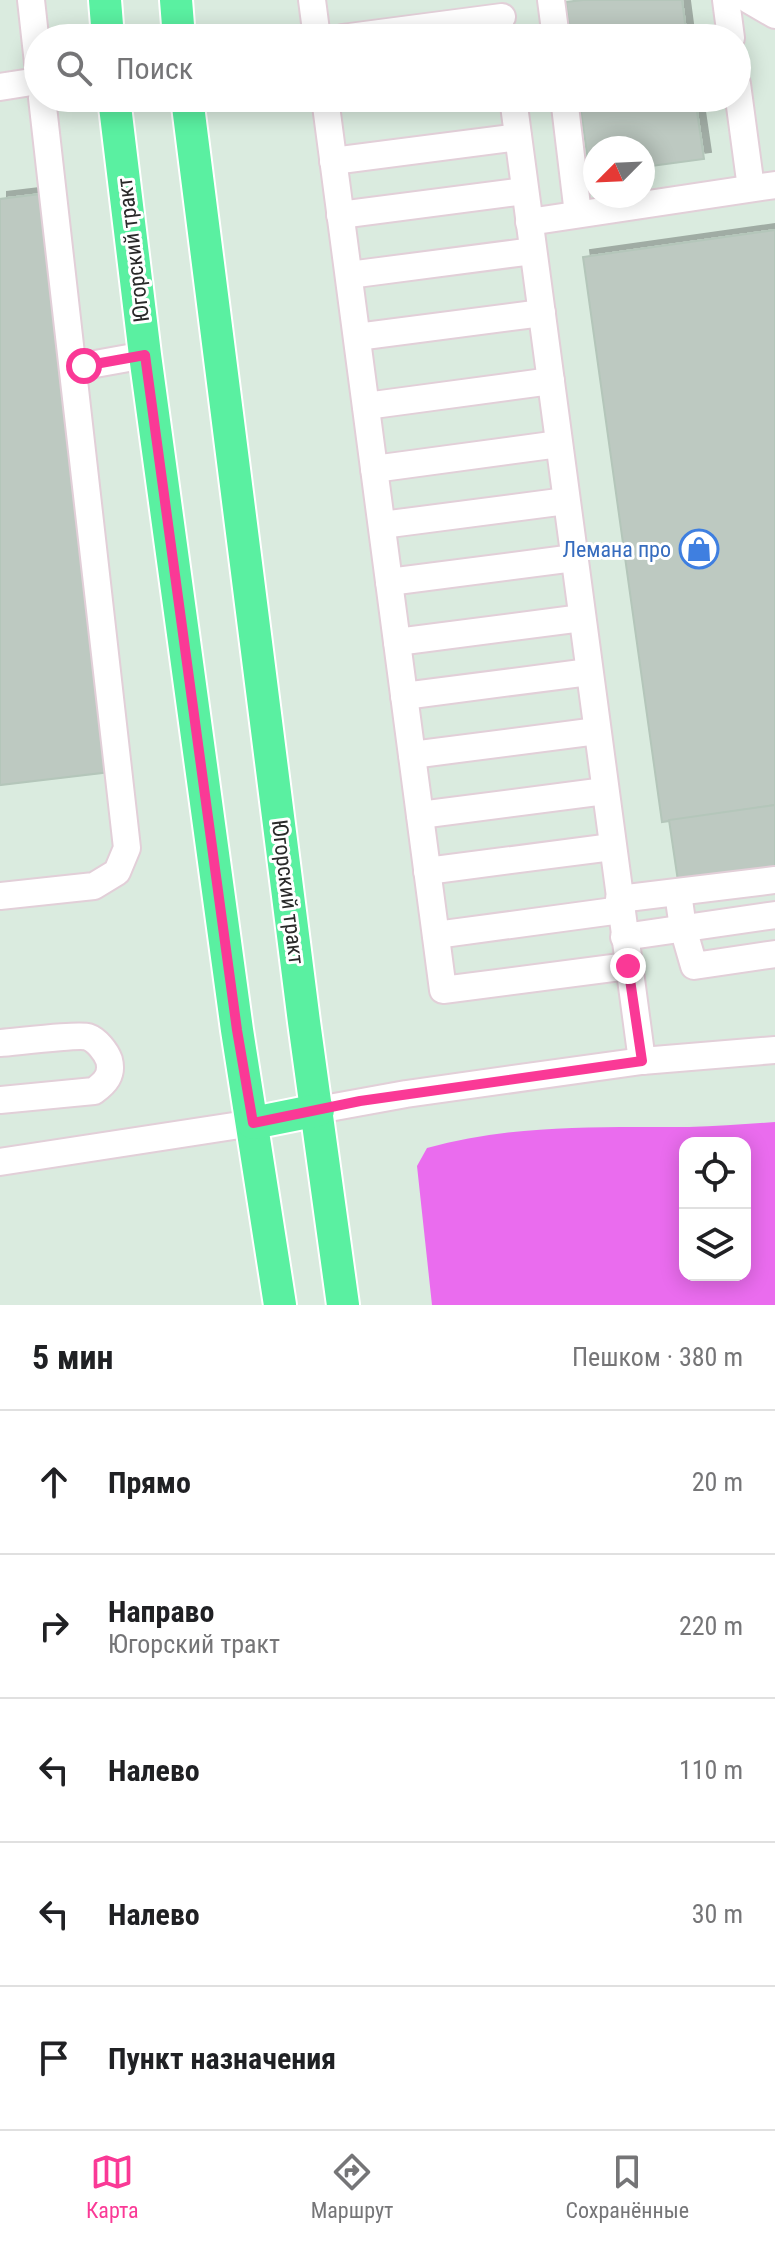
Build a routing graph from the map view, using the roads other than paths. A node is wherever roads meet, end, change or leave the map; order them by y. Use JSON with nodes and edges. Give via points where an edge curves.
{"nodes":[{"id":1,"x":31,"y":0,"type":"edge"},
{"id":2,"x":105,"y":0,"type":"edge"},
{"id":3,"x":176,"y":0,"type":"edge"},
{"id":4,"x":312,"y":0,"type":"edge"},
{"id":5,"x":551,"y":0,"type":"edge"},
{"id":6,"x":726,"y":0,"type":"edge"},
{"id":7,"x":749,"y":0,"type":"edge"},
{"id":8,"x":775,"y":15,"type":"edge"},
{"id":9,"x":502,"y":18,"type":"edge"},
{"id":10,"x":34,"y":24,"type":"edge"},
{"id":11,"x":107,"y":24,"type":"edge"},
{"id":12,"x":178,"y":24,"type":"edge"},
{"id":13,"x":315,"y":24,"type":"edge"},
{"id":14,"x":454,"y":24,"type":"edge"},
{"id":15,"x":554,"y":24,"type":"edge"},
{"id":16,"x":729,"y":24,"type":"edge"},
{"id":17,"x":24,"y":83,"type":"edge"},
{"id":18,"x":0,"y":87,"type":"edge"},
{"id":19,"x":44,"y":112,"type":"edge"},
{"id":20,"x":116,"y":112,"type":"edge"},
{"id":21,"x":189,"y":112,"type":"edge"},
{"id":22,"x":333,"y":112,"type":"edge"},
{"id":23,"x":515,"y":112,"type":"edge"},
{"id":24,"x":566,"y":112,"type":"edge"},
{"id":25,"x":744,"y":112,"type":"edge"},
{"id":26,"x":518,"y":137,"type":"junction"},
{"id":27,"x":333,"y":161,"type":"junction"},
{"id":28,"x":763,"y":187,"type":"edge"},
{"id":29,"x":525,"y":191,"type":"junction"},
{"id":30,"x":578,"y":214,"type":"junction"},
{"id":31,"x":340,"y":215,"type":"junction"},
{"id":32,"x":529,"y":222,"type":"junction"},
{"id":33,"x":533,"y":251,"type":"junction"},
{"id":34,"x":349,"y":275,"type":"junction"},
{"id":35,"x":542,"y":313,"type":"junction"},
{"id":36,"x":357,"y":337,"type":"junction"},
{"id":37,"x":145,"y":355,"type":"junction"},
{"id":38,"x":73,"y":368,"type":"junction"},
{"id":39,"x":551,"y":381,"type":"junction"},
{"id":40,"x":366,"y":406,"type":"junction"},
{"id":41,"x":559,"y":444,"type":"junction"},
{"id":42,"x":374,"y":469,"type":"junction"},
{"id":43,"x":566,"y":501,"type":"junction"},
{"id":44,"x":382,"y":525,"type":"junction"},
{"id":45,"x":574,"y":558,"type":"junction"},
{"id":46,"x":389,"y":582,"type":"junction"},
{"id":47,"x":582,"y":618,"type":"junction"},
{"id":48,"x":397,"y":642,"type":"junction"},
{"id":49,"x":589,"y":672,"type":"junction"},
{"id":50,"x":404,"y":696,"type":"junction"},
{"id":51,"x":597,"y":731,"type":"junction"},
{"id":52,"x":412,"y":755,"type":"junction"},
{"id":53,"x":605,"y":791,"type":"junction"},
{"id":54,"x":420,"y":815,"type":"junction"},
{"id":55,"x":612,"y":847,"type":"junction"},
{"id":56,"x":427,"y":871,"type":"junction"},
{"id":57,"x":775,"y":880,"type":"edge"},
{"id":58,"x":678,"y":893,"type":"junction"},
{"id":59,"x":0,"y":896,"type":"edge"},
{"id":60,"x":620,"y":904,"type":"junction"},
{"id":61,"x":775,"y":915,"type":"edge"},
{"id":62,"x":683,"y":928,"type":"junction"},
{"id":63,"x":436,"y":935,"type":"junction"},
{"id":64,"x":624,"y":937,"type":"junction"},
{"id":65,"x":775,"y":954,"type":"edge"},
{"id":66,"x":628,"y":966,"type":"junction"},
{"id":67,"x":0,"y":1043,"type":"edge"},
{"id":68,"x":775,"y":1050,"type":"edge"},
{"id":69,"x":642,"y":1061,"type":"junction"},
{"id":70,"x":0,"y":1100,"type":"edge"},
{"id":71,"x":318,"y":1110,"type":"junction"},
{"id":72,"x":253,"y":1123,"type":"junction"},
{"id":73,"x":0,"y":1162,"type":"edge"},
{"id":74,"x":280,"y":1305,"type":"edge"},
{"id":75,"x":343,"y":1305,"type":"edge"}],
"edges":[{"from":1,"to":10,"type":"lane"},
{"from":2,"to":11,"type":"main road"},
{"from":3,"to":12,"type":"main road"},
{"from":4,"to":13,"type":"lane"},
{"from":5,"to":15,"type":"lane"},
{"from":6,"to":16,"type":"lane"},
{"from":7,"to":8,"type":"lane"},
{"from":9,"to":14,"type":"lane"},
{"from":17,"to":18,"type":"lane"},
{"from":19,"to":38,"type":"lane"},
{"from":20,"to":37,"type":"main road","name":"Югорский тракт"},
{"from":21,"to":71,"type":"main road","name":"Югорский тракт"},
{"from":22,"to":27,"type":"lane"},
{"from":23,"to":26,"type":"lane"},
{"from":24,"to":30,"type":"lane"},
{"from":25,"to":28,"type":"lane"},
{"from":26,"to":27,"type":"lane"},
{"from":26,"to":29,"type":"lane"},
{"from":27,"to":31,"type":"lane"},
{"from":28,"to":30,"type":"lane"},
{"from":29,"to":31,"type":"lane"},
{"from":29,"to":32,"type":"lane"},
{"from":30,"to":32,"type":"lane"},
{"from":31,"to":34,"type":"lane"},
{"from":32,"to":33,"type":"lane"},
{"from":33,"to":34,"type":"lane"},
{"from":33,"to":35,"type":"lane"},
{"from":34,"to":36,"type":"lane"},
{"from":35,"to":36,"type":"lane"},
{"from":35,"to":39,"type":"lane"},
{"from":36,"to":40,"type":"lane"},
{"from":37,"to":38,"type":"lane"},
{"from":37,"to":72,"type":"main road","name":"Югорский тракт"},
{"from":38,"to":59,"type":"lane","via":[[127,848],[117,872],[94,886]]},
{"from":39,"to":40,"type":"lane"},
{"from":39,"to":41,"type":"lane"},
{"from":40,"to":42,"type":"lane"},
{"from":41,"to":42,"type":"lane"},
{"from":41,"to":43,"type":"lane"},
{"from":42,"to":44,"type":"lane"},
{"from":43,"to":44,"type":"lane"},
{"from":43,"to":45,"type":"lane"},
{"from":44,"to":46,"type":"lane"},
{"from":45,"to":46,"type":"lane"},
{"from":45,"to":47,"type":"lane"},
{"from":46,"to":48,"type":"lane"},
{"from":47,"to":48,"type":"lane"},
{"from":47,"to":49,"type":"lane"},
{"from":48,"to":50,"type":"lane"},
{"from":49,"to":50,"type":"lane"},
{"from":49,"to":51,"type":"lane"},
{"from":50,"to":52,"type":"lane"},
{"from":51,"to":52,"type":"lane"},
{"from":51,"to":53,"type":"lane"},
{"from":52,"to":54,"type":"lane"},
{"from":53,"to":54,"type":"lane"},
{"from":53,"to":55,"type":"lane"},
{"from":54,"to":56,"type":"lane"},
{"from":55,"to":56,"type":"lane"},
{"from":55,"to":60,"type":"lane"},
{"from":56,"to":63,"type":"lane"},
{"from":57,"to":58,"type":"lane"},
{"from":58,"to":60,"type":"lane"},
{"from":58,"to":62,"type":"lane"},
{"from":60,"to":63,"type":"lane"},
{"from":60,"to":64,"type":"lane"},
{"from":61,"to":62,"type":"lane"},
{"from":62,"to":64,"type":"lane"},
{"from":62,"to":65,"type":"lane","via":[[694,966]]},
{"from":63,"to":66,"type":"lane","via":[[443,990]]},
{"from":64,"to":66,"type":"lane"},
{"from":66,"to":69,"type":"lane"},
{"from":67,"to":70,"type":"lane","via":[[88,1037],[101,1046],[110,1072],[94,1091]]},
{"from":68,"to":69,"type":"lane"},
{"from":69,"to":71,"type":"lane"},
{"from":71,"to":72,"type":"main road"},
{"from":71,"to":75,"type":"main road","name":"Югорский тракт"},
{"from":72,"to":73,"type":"lane"},
{"from":72,"to":74,"type":"main road","name":"Югорский тракт"}]}
